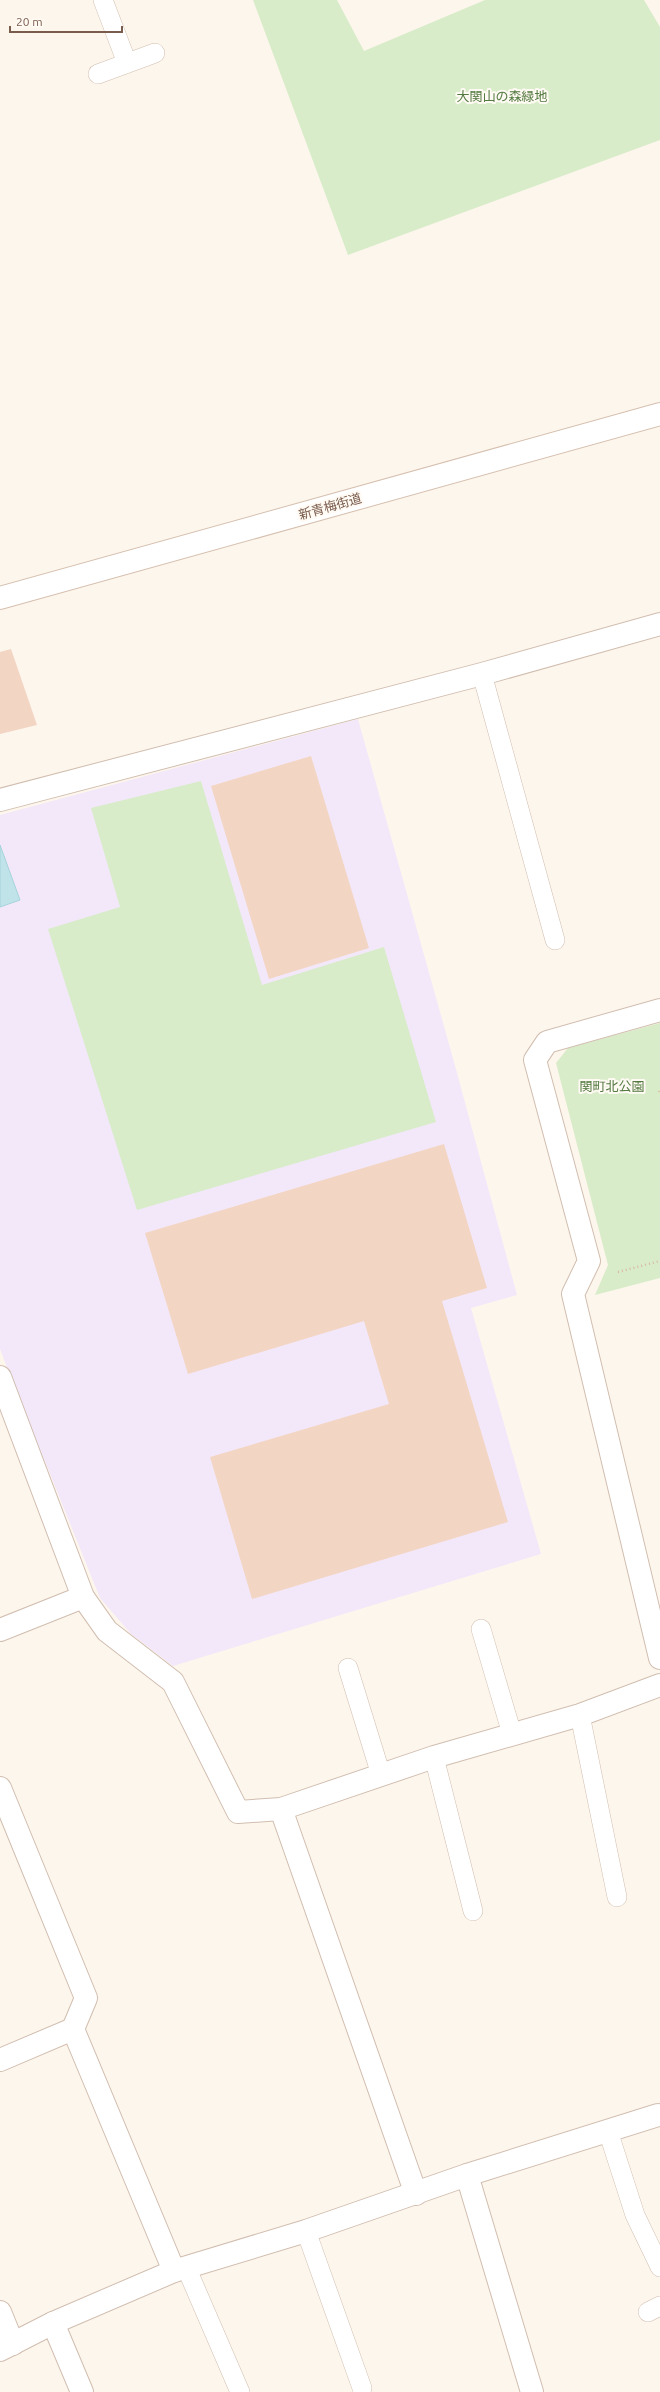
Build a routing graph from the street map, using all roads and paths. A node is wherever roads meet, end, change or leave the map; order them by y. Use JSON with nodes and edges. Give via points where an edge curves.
{"nodes":[{"id":1,"x":103,"y":0,"type":"edge"},
{"id":2,"x":155,"y":53,"type":"dead end"},
{"id":3,"x":127,"y":63,"type":"junction"},
{"id":4,"x":98,"y":74,"type":"dead end"},
{"id":5,"x":660,"y":414,"type":"edge"},
{"id":6,"x":0,"y":598,"type":"edge"},
{"id":7,"x":660,"y":624,"type":"edge"},
{"id":8,"x":482,"y":674,"type":"junction"},
{"id":9,"x":0,"y":800,"type":"edge"},
{"id":10,"x":555,"y":940,"type":"dead end"},
{"id":11,"x":660,"y":1010,"type":"edge"},
{"id":12,"x":660,"y":1261,"type":"edge"},
{"id":13,"x":585,"y":1269,"type":"junction"},
{"id":14,"x":0,"y":1377,"type":"edge"},
{"id":15,"x":82,"y":1597,"type":"junction"},
{"id":16,"x":481,"y":1629,"type":"dead end"},
{"id":17,"x":0,"y":1630,"type":"edge"},
{"id":18,"x":660,"y":1658,"type":"edge"},
{"id":19,"x":348,"y":1668,"type":"dead end"},
{"id":20,"x":660,"y":1685,"type":"edge"},
{"id":21,"x":580,"y":1715,"type":"junction"},
{"id":22,"x":512,"y":1734,"type":"junction"},
{"id":23,"x":434,"y":1757,"type":"junction"},
{"id":24,"x":381,"y":1774,"type":"junction"},
{"id":25,"x":0,"y":1788,"type":"edge"},
{"id":26,"x":280,"y":1809,"type":"junction"},
{"id":27,"x":616,"y":1897,"type":"dead end"},
{"id":28,"x":473,"y":1911,"type":"dead end"},
{"id":29,"x":73,"y":2029,"type":"junction"},
{"id":30,"x":0,"y":2060,"type":"edge"},
{"id":31,"x":658,"y":2115,"type":"dead end"},
{"id":32,"x":608,"y":2131,"type":"junction"},
{"id":33,"x":467,"y":2175,"type":"junction"},
{"id":34,"x":416,"y":2194,"type":"junction"},
{"id":35,"x":306,"y":2231,"type":"junction"},
{"id":36,"x":660,"y":2267,"type":"edge"},
{"id":37,"x":180,"y":2269,"type":"junction"},
{"id":38,"x":0,"y":2312,"type":"edge"},
{"id":39,"x":53,"y":2323,"type":"junction"},
{"id":40,"x":6,"y":2347,"type":"edge"},
{"id":41,"x":362,"y":2388,"type":"dead end"},
{"id":42,"x":82,"y":2392,"type":"edge"},
{"id":43,"x":240,"y":2392,"type":"edge"},
{"id":44,"x":532,"y":2392,"type":"edge"}],
"edges":[{"from":1,"to":3,"type":"lane"},
{"from":2,"to":3,"type":"lane"},
{"from":3,"to":4,"type":"lane"},
{"from":5,"to":6,"type":"street","name":"新青梅街道"},
{"from":7,"to":8,"type":"street"},
{"from":8,"to":9,"type":"street"},
{"from":8,"to":10,"type":"lane"},
{"from":11,"to":13,"type":"street","via":[[547,1042],[535,1060],[589,1261]]},
{"from":12,"to":13,"type":"path","via":[[615,1272],[596,1273]]},
{"from":13,"to":18,"type":"street","via":[[573,1294]]},
{"from":14,"to":15,"type":"street"},
{"from":15,"to":17,"type":"street"},
{"from":15,"to":26,"type":"street","via":[[107,1631],[173,1682],[238,1812]]},
{"from":16,"to":22,"type":"lane"},
{"from":19,"to":24,"type":"lane"},
{"from":20,"to":21,"type":"street"},
{"from":21,"to":22,"type":"street"},
{"from":21,"to":27,"type":"lane"},
{"from":22,"to":23,"type":"street"},
{"from":23,"to":24,"type":"street"},
{"from":23,"to":28,"type":"lane"},
{"from":24,"to":26,"type":"street"},
{"from":25,"to":29,"type":"street","via":[[86,1998]]},
{"from":26,"to":34,"type":"street"},
{"from":29,"to":30,"type":"street"},
{"from":29,"to":37,"type":"street"},
{"from":31,"to":32,"type":"street"},
{"from":32,"to":33,"type":"street"},
{"from":32,"to":36,"type":"lane","via":[[635,2215]]},
{"from":33,"to":34,"type":"street"},
{"from":33,"to":44,"type":"street"},
{"from":34,"to":35,"type":"street"},
{"from":35,"to":37,"type":"street"},
{"from":35,"to":41,"type":"lane"},
{"from":37,"to":39,"type":"street"},
{"from":37,"to":43,"type":"lane"},
{"from":38,"to":40,"type":"street"},
{"from":39,"to":40,"type":"street"},
{"from":39,"to":42,"type":"street"}]}
